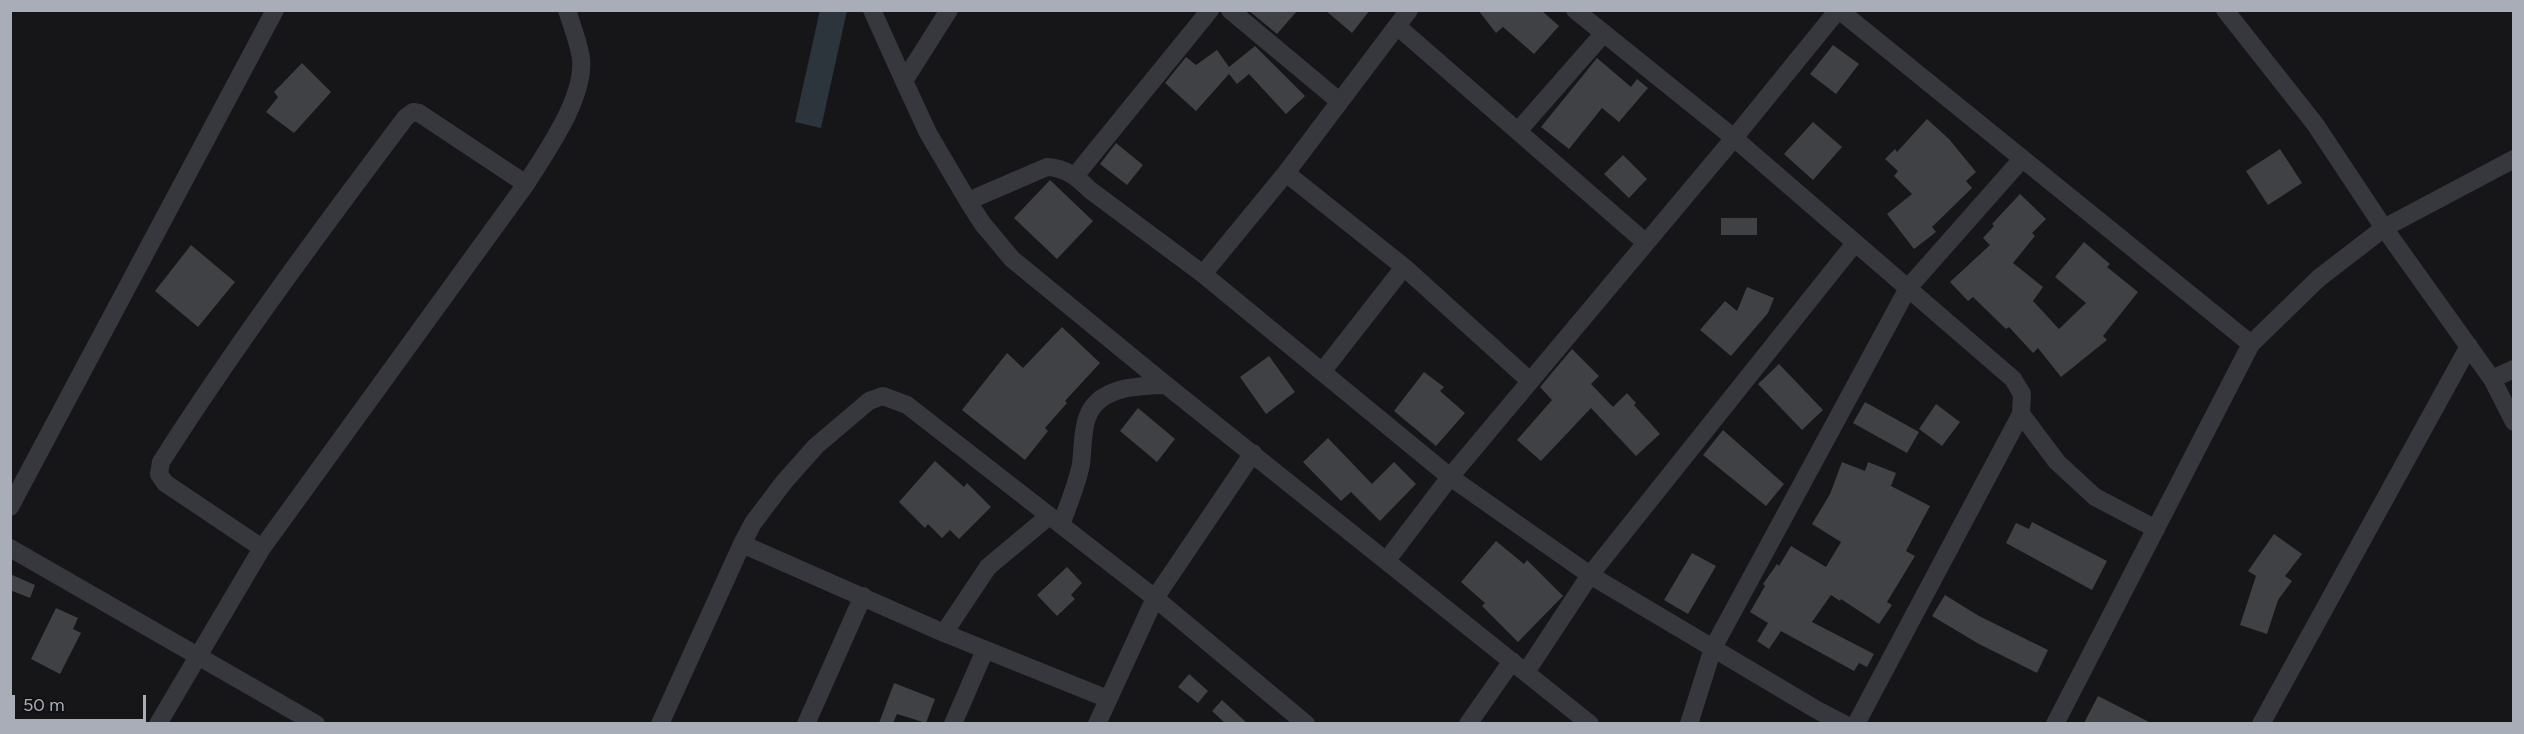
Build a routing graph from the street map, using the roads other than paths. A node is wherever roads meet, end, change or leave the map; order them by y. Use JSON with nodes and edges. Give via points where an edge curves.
{"nodes":[{"id":1,"x":275,"y":10,"type":"edge"},
{"id":2,"x":567,"y":10,"type":"edge"},
{"id":3,"x":872,"y":10,"type":"edge"},
{"id":4,"x":949,"y":10,"type":"edge"},
{"id":5,"x":1210,"y":10,"type":"edge"},
{"id":6,"x":1230,"y":10,"type":"edge"},
{"id":7,"x":1409,"y":10,"type":"edge"},
{"id":8,"x":1575,"y":10,"type":"edge"},
{"id":9,"x":1838,"y":10,"type":"edge"},
{"id":10,"x":2230,"y":12,"type":"edge"},
{"id":11,"x":1397,"y":26,"type":"junction"},
{"id":12,"x":1604,"y":33,"type":"junction"},
{"id":13,"x":904,"y":81,"type":"junction"},
{"id":14,"x":1339,"y":101,"type":"junction"},
{"id":15,"x":1518,"y":131,"type":"junction"},
{"id":16,"x":1734,"y":138,"type":"junction"},
{"id":17,"x":2022,"y":159,"type":"junction"},
{"id":18,"x":2514,"y":159,"type":"edge"},
{"id":19,"x":1286,"y":173,"type":"junction"},
{"id":20,"x":1075,"y":176,"type":"junction"},
{"id":21,"x":525,"y":184,"type":"junction"},
{"id":22,"x":968,"y":201,"type":"junction"},
{"id":23,"x":2384,"y":228,"type":"junction"},
{"id":24,"x":1646,"y":243,"type":"junction"},
{"id":25,"x":1856,"y":243,"type":"junction"},
{"id":26,"x":1404,"y":267,"type":"junction"},
{"id":27,"x":1203,"y":274,"type":"junction"},
{"id":28,"x":1908,"y":288,"type":"junction"},
{"id":29,"x":2252,"y":344,"type":"junction"},
{"id":30,"x":2469,"y":346,"type":"junction"},
{"id":31,"x":2514,"y":369,"type":"edge"},
{"id":32,"x":1322,"y":372,"type":"junction"},
{"id":33,"x":2492,"y":379,"type":"junction"},
{"id":34,"x":1530,"y":381,"type":"junction"},
{"id":35,"x":1166,"y":385,"type":"junction"},
{"id":36,"x":2021,"y":414,"type":"junction"},
{"id":37,"x":2514,"y":422,"type":"edge"},
{"id":38,"x":1253,"y":453,"type":"junction"},
{"id":39,"x":1450,"y":477,"type":"junction"},
{"id":40,"x":10,"y":507,"type":"edge"},
{"id":41,"x":1055,"y":521,"type":"junction"},
{"id":42,"x":2156,"y":529,"type":"junction"},
{"id":43,"x":742,"y":544,"type":"junction"},
{"id":44,"x":10,"y":548,"type":"edge"},
{"id":45,"x":262,"y":548,"type":"junction"},
{"id":46,"x":1387,"y":560,"type":"junction"},
{"id":47,"x":1590,"y":575,"type":"junction"},
{"id":48,"x":863,"y":597,"type":"junction"},
{"id":49,"x":1155,"y":598,"type":"junction"},
{"id":50,"x":944,"y":633,"type":"junction"},
{"id":51,"x":1713,"y":648,"type":"junction"},
{"id":52,"x":985,"y":650,"type":"junction"},
{"id":53,"x":198,"y":657,"type":"junction"},
{"id":54,"x":1519,"y":666,"type":"junction"},
{"id":55,"x":1108,"y":699,"type":"junction"},
{"id":56,"x":158,"y":723,"type":"edge"},
{"id":57,"x":316,"y":723,"type":"edge"},
{"id":58,"x":660,"y":723,"type":"edge"},
{"id":59,"x":806,"y":723,"type":"edge"},
{"id":60,"x":953,"y":723,"type":"edge"},
{"id":61,"x":1097,"y":723,"type":"edge"},
{"id":62,"x":1306,"y":723,"type":"edge"},
{"id":63,"x":1468,"y":723,"type":"edge"},
{"id":64,"x":1590,"y":723,"type":"edge"},
{"id":65,"x":1689,"y":723,"type":"edge"},
{"id":66,"x":1844,"y":723,"type":"edge"},
{"id":67,"x":1856,"y":723,"type":"edge"},
{"id":68,"x":2055,"y":723,"type":"edge"},
{"id":69,"x":2261,"y":723,"type":"edge"}],
"edges":[{"from":1,"to":40,"type":"street"},
{"from":2,"to":21,"type":"street","via":[[581,61],[579,84],[561,128]]},
{"from":3,"to":13,"type":"street"},
{"from":4,"to":13,"type":"street"},
{"from":5,"to":20,"type":"street"},
{"from":6,"to":14,"type":"street"},
{"from":7,"to":11,"type":"street"},
{"from":8,"to":12,"type":"street"},
{"from":9,"to":16,"type":"street"},
{"from":9,"to":17,"type":"street"},
{"from":10,"to":23,"type":"street","via":[[2315,124]]},
{"from":11,"to":14,"type":"street"},
{"from":11,"to":15,"type":"street"},
{"from":12,"to":15,"type":"street"},
{"from":12,"to":16,"type":"street"},
{"from":13,"to":22,"type":"street","via":[[928,133]]},
{"from":14,"to":19,"type":"street"},
{"from":15,"to":24,"type":"street"},
{"from":16,"to":24,"type":"street"},
{"from":16,"to":25,"type":"street"},
{"from":17,"to":28,"type":"street"},
{"from":17,"to":29,"type":"street"},
{"from":18,"to":23,"type":"street"},
{"from":19,"to":26,"type":"street"},
{"from":19,"to":27,"type":"street"},
{"from":20,"to":22,"type":"street","via":[[1060,167],[1047,167]]},
{"from":20,"to":27,"type":"street"},
{"from":21,"to":45,"type":"street"},
{"from":21,"to":45,"type":"street","via":[[412,112],[275,292],[215,377],[161,462],[159,474],[165,483]]},
{"from":22,"to":35,"type":"street","via":[[1012,259]]},
{"from":23,"to":29,"type":"street","via":[[2319,278]]},
{"from":23,"to":30,"type":"street"},
{"from":24,"to":34,"type":"street"},
{"from":25,"to":28,"type":"street"},
{"from":25,"to":47,"type":"street"},
{"from":26,"to":32,"type":"street"},
{"from":26,"to":34,"type":"street"},
{"from":27,"to":32,"type":"street"},
{"from":28,"to":36,"type":"street","via":[[2013,379],[2022,394]]},
{"from":28,"to":51,"type":"street"},
{"from":29,"to":42,"type":"street"},
{"from":30,"to":33,"type":"street"},
{"from":30,"to":69,"type":"street"},
{"from":31,"to":33,"type":"street"},
{"from":32,"to":39,"type":"street"},
{"from":33,"to":37,"type":"street"},
{"from":34,"to":39,"type":"street"},
{"from":35,"to":38,"type":"street"},
{"from":35,"to":41,"type":"street","via":[[1110,392],[1093,408],[1084,428],[1075,487]]},
{"from":36,"to":42,"type":"street","via":[[2056,462],[2095,497]]},
{"from":36,"to":67,"type":"street"},
{"from":38,"to":46,"type":"street"},
{"from":38,"to":49,"type":"street"},
{"from":39,"to":46,"type":"street"},
{"from":39,"to":47,"type":"street"},
{"from":41,"to":43,"type":"street","via":[[907,405],[883,396],[869,400],[816,446],[753,523]]},
{"from":41,"to":49,"type":"street"},
{"from":41,"to":50,"type":"street","via":[[987,567]]},
{"from":42,"to":68,"type":"street"},
{"from":43,"to":48,"type":"street"},
{"from":43,"to":58,"type":"street"},
{"from":44,"to":53,"type":"street"},
{"from":45,"to":53,"type":"street"},
{"from":46,"to":54,"type":"street"},
{"from":47,"to":51,"type":"street"},
{"from":47,"to":54,"type":"street"},
{"from":48,"to":50,"type":"street"},
{"from":48,"to":59,"type":"street"},
{"from":49,"to":55,"type":"street"},
{"from":49,"to":62,"type":"street"},
{"from":50,"to":52,"type":"street"},
{"from":51,"to":65,"type":"street"},
{"from":51,"to":66,"type":"street"},
{"from":52,"to":55,"type":"street"},
{"from":52,"to":60,"type":"street"},
{"from":53,"to":56,"type":"street"},
{"from":53,"to":57,"type":"street"},
{"from":54,"to":63,"type":"street"},
{"from":54,"to":64,"type":"street"},
{"from":55,"to":61,"type":"street"}]}
